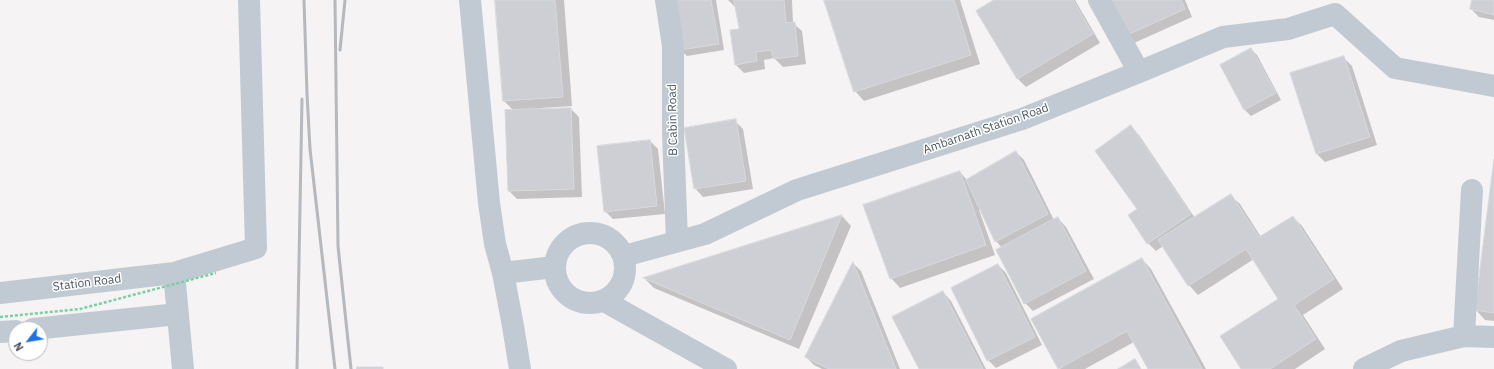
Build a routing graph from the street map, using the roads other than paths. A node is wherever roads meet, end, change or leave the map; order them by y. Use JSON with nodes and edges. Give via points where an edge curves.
{"nodes":[{"id":1,"x":249,"y":0,"type":"edge"},
{"id":2,"x":470,"y":0,"type":"edge"},
{"id":3,"x":666,"y":0,"type":"edge"},
{"id":4,"x":1099,"y":0,"type":"edge"},
{"id":5,"x":1338,"y":7,"type":"edge"},
{"id":6,"x":1139,"y":72,"type":"junction"},
{"id":7,"x":1494,"y":86,"type":"edge"},
{"id":8,"x":1472,"y":190,"type":"dead end"},
{"id":9,"x":677,"y":241,"type":"junction"},
{"id":10,"x":624,"y":256,"type":"junction"},
{"id":11,"x":554,"y":267,"type":"junction"},
{"id":12,"x":174,"y":273,"type":"junction"},
{"id":13,"x":503,"y":273,"type":"junction"},
{"id":14,"x":0,"y":293,"type":"edge"},
{"id":15,"x":604,"y":301,"type":"junction"},
{"id":16,"x":178,"y":314,"type":"junction"},
{"id":17,"x":48,"y":327,"type":"edge"},
{"id":18,"x":1464,"y":336,"type":"junction"},
{"id":19,"x":1494,"y":337,"type":"edge"},
{"id":20,"x":183,"y":369,"type":"edge"},
{"id":21,"x":520,"y":369,"type":"edge"},
{"id":22,"x":726,"y":369,"type":"edge"},
{"id":23,"x":1364,"y":369,"type":"edge"}],
"edges":[{"from":1,"to":12,"type":"street","name":"Station Road","via":[[256,248]]},
{"from":2,"to":13,"type":"street","via":[[489,203],[495,244]]},
{"from":3,"to":9,"type":"street","name":"B Cabin Road","via":[[673,46]]},
{"from":4,"to":6,"type":"street"},
{"from":5,"to":6,"type":"street","name":"Ambarnath Station Road","via":[[1288,29],[1223,37]]},
{"from":5,"to":7,"type":"street","via":[[1395,68]]},
{"from":6,"to":9,"type":"street","name":"Ambarnath Station Road","via":[[1022,119],[797,190],[704,234]]},
{"from":8,"to":18,"type":"street"},
{"from":9,"to":10,"type":"street","name":"Ambarnath Station Road"},
{"from":10,"to":11,"type":"street","via":[[614,241],[604,235],[581,233],[562,246]]},
{"from":10,"to":15,"type":"street","via":[[626,274],[622,285]]},
{"from":11,"to":13,"type":"street"},
{"from":11,"to":15,"type":"street","via":[[556,279],[570,297],[593,304]]},
{"from":12,"to":14,"type":"street","name":"Station Road"},
{"from":12,"to":16,"type":"street"},
{"from":13,"to":21,"type":"street"},
{"from":15,"to":22,"type":"street"},
{"from":16,"to":17,"type":"street"},
{"from":16,"to":20,"type":"street"},
{"from":18,"to":19,"type":"street"},
{"from":18,"to":23,"type":"street","via":[[1401,351]]}]}
